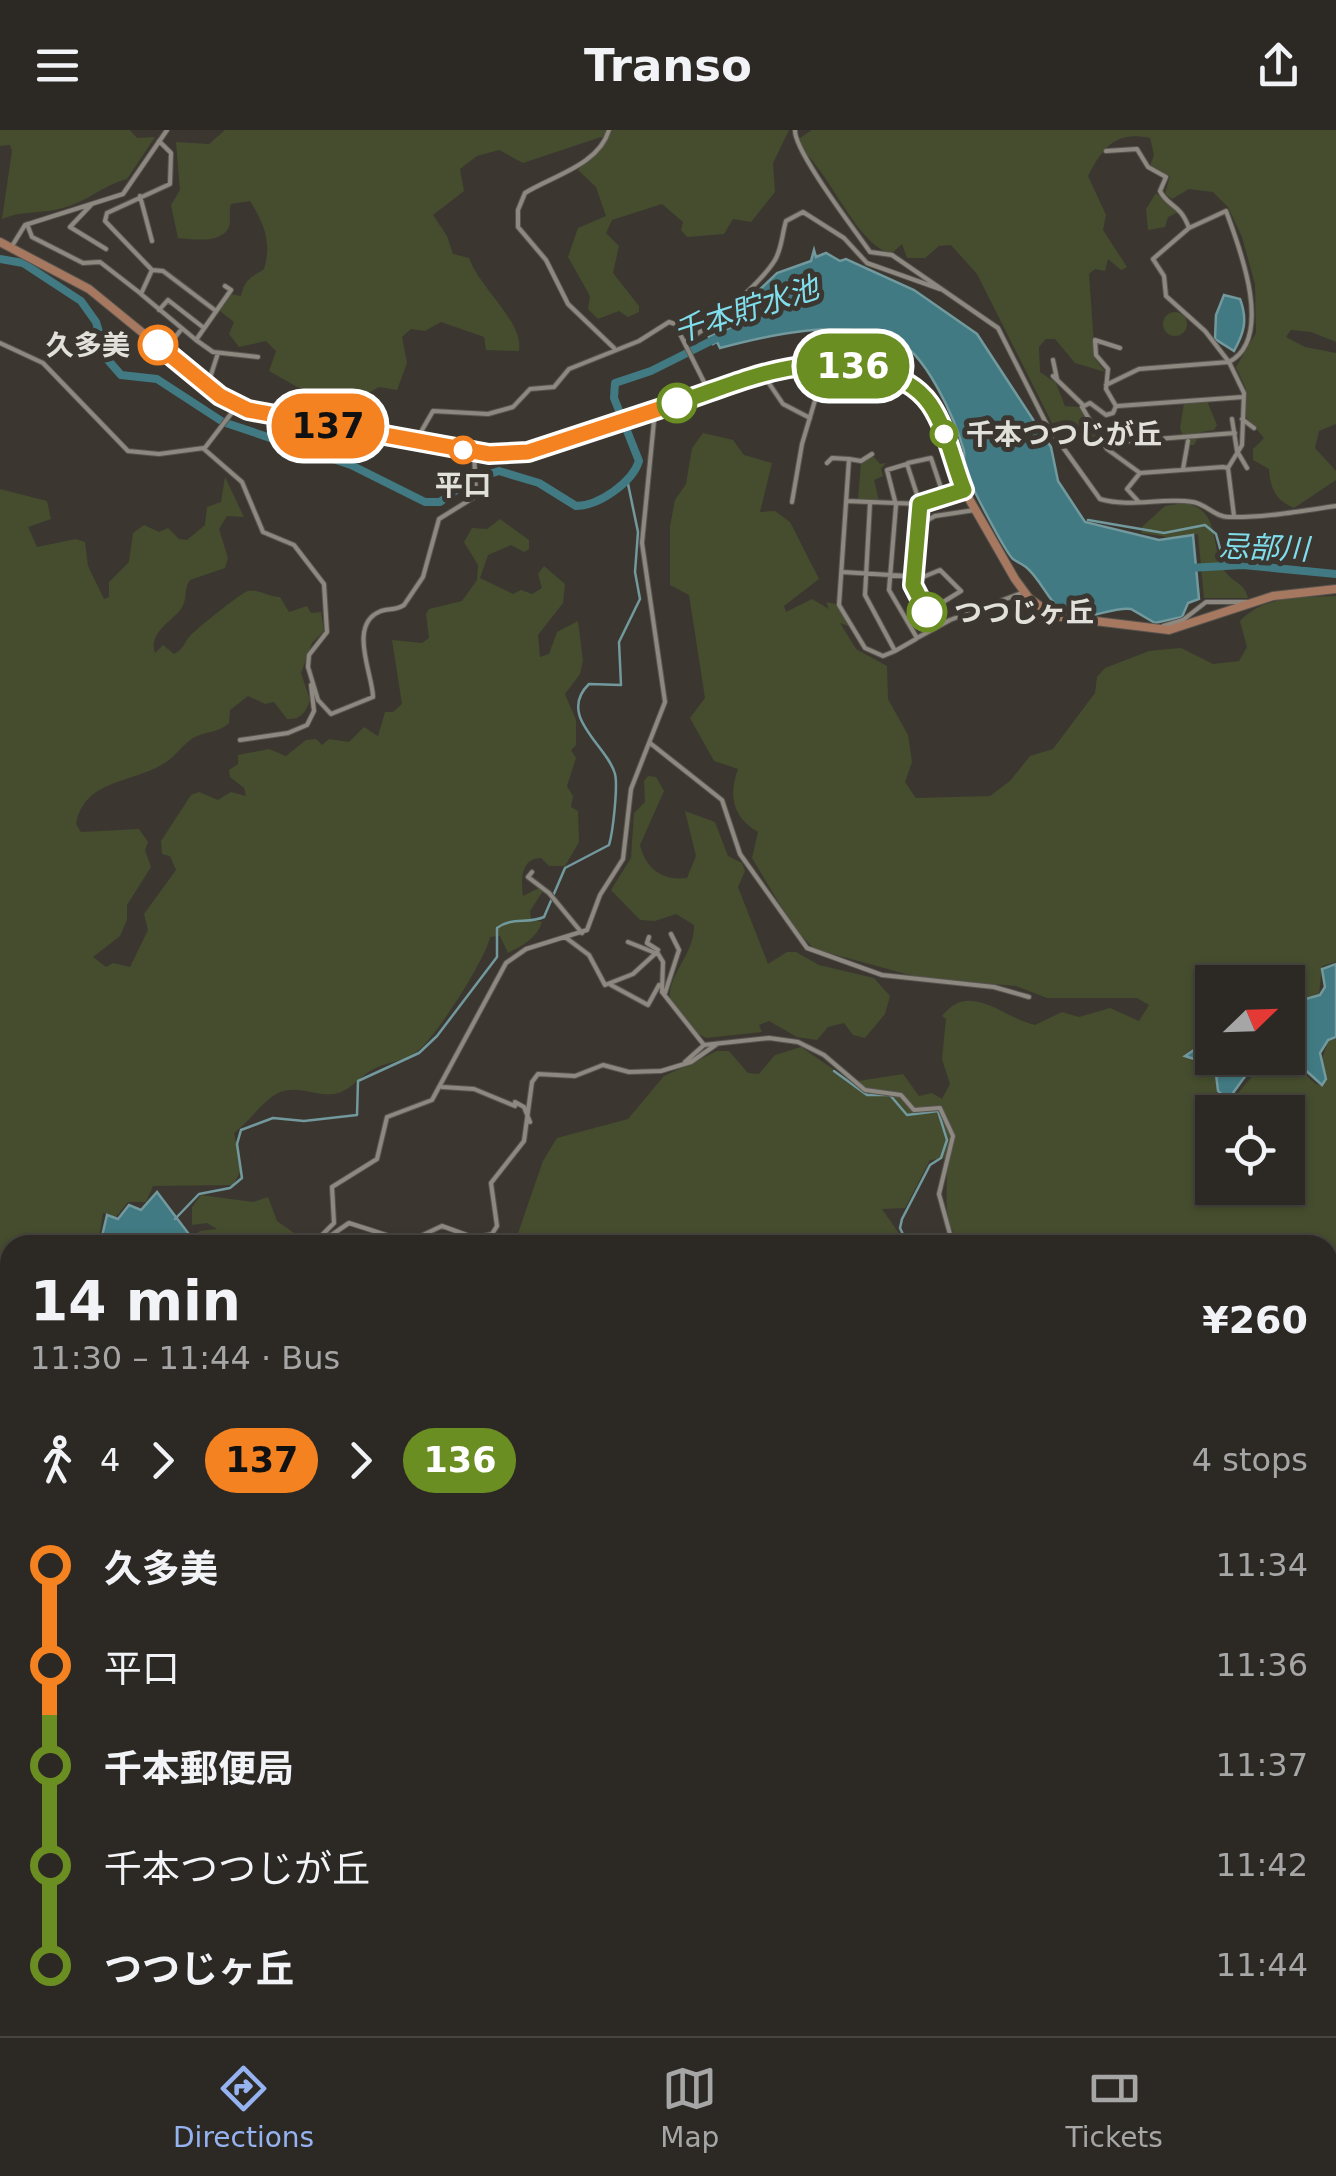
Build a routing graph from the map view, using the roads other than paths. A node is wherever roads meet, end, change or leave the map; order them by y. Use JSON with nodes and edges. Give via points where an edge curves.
{"nodes":[{"id":1,"x":167,"y":130,"type":"edge"},
{"id":2,"x":609,"y":130,"type":"edge"},
{"id":3,"x":795,"y":130,"type":"edge"},
{"id":4,"x":159,"y":141,"type":"junction"},
{"id":5,"x":1106,"y":151,"type":"dead end"},
{"id":6,"x":140,"y":196,"type":"junction"},
{"id":7,"x":91,"y":205,"type":"junction"},
{"id":8,"x":27,"y":224,"type":"junction"},
{"id":9,"x":1190,"y":228,"type":"junction"},
{"id":10,"x":152,"y":241,"type":"dead end"},
{"id":11,"x":0,"y":242,"type":"edge"},
{"id":12,"x":12,"y":246,"type":"junction"},
{"id":13,"x":106,"y":249,"type":"dead end"},
{"id":14,"x":152,"y":270,"type":"junction"},
{"id":15,"x":225,"y":286,"type":"dead end"},
{"id":16,"x":949,"y":293,"type":"junction"},
{"id":17,"x":141,"y":294,"type":"junction"},
{"id":18,"x":159,"y":310,"type":"junction"},
{"id":19,"x":216,"y":311,"type":"junction"},
{"id":20,"x":204,"y":328,"type":"junction"},
{"id":21,"x":180,"y":330,"type":"junction"},
{"id":22,"x":196,"y":340,"type":"junction"},
{"id":23,"x":0,"y":343,"type":"edge"},
{"id":24,"x":685,"y":343,"type":"junction"},
{"id":25,"x":614,"y":348,"type":"junction"},
{"id":26,"x":1120,"y":348,"type":"dead end"},
{"id":27,"x":165,"y":350,"type":"junction"},
{"id":28,"x":218,"y":353,"type":"junction"},
{"id":29,"x":258,"y":357,"type":"dead end"},
{"id":30,"x":1054,"y":360,"type":"dead end"},
{"id":31,"x":825,"y":362,"type":"junction"},
{"id":32,"x":1228,"y":362,"type":"junction"},
{"id":33,"x":1130,"y":371,"type":"dead end"},
{"id":34,"x":763,"y":374,"type":"junction"},
{"id":35,"x":1120,"y":379,"type":"junction"},
{"id":36,"x":209,"y":381,"type":"dead end"},
{"id":37,"x":1106,"y":385,"type":"junction"},
{"id":38,"x":710,"y":393,"type":"junction"},
{"id":39,"x":1243,"y":397,"type":"junction"},
{"id":40,"x":1083,"y":404,"type":"junction"},
{"id":41,"x":237,"y":406,"type":"junction"},
{"id":42,"x":1116,"y":406,"type":"junction"},
{"id":43,"x":655,"y":411,"type":"junction"},
{"id":44,"x":810,"y":418,"type":"junction"},
{"id":45,"x":1232,"y":419,"type":"dead end"},
{"id":46,"x":1241,"y":420,"type":"junction"},
{"id":47,"x":1254,"y":428,"type":"dead end"},
{"id":48,"x":1235,"y":433,"type":"junction"},
{"id":49,"x":1188,"y":440,"type":"dead end"},
{"id":50,"x":416,"y":441,"type":"junction"},
{"id":51,"x":1105,"y":443,"type":"junction"},
{"id":52,"x":204,"y":448,"type":"junction"},
{"id":53,"x":474,"y":452,"type":"junction"},
{"id":54,"x":872,"y":454,"type":"dead end"},
{"id":55,"x":1238,"y":454,"type":"junction"},
{"id":56,"x":849,"y":460,"type":"junction"},
{"id":57,"x":1234,"y":462,"type":"junction"},
{"id":58,"x":827,"y":463,"type":"dead end"},
{"id":59,"x":906,"y":464,"type":"junction"},
{"id":60,"x":1228,"y":468,"type":"junction"},
{"id":61,"x":1183,"y":470,"type":"junction"},
{"id":62,"x":1140,"y":474,"type":"junction"},
{"id":63,"x":964,"y":490,"type":"junction"},
{"id":64,"x":944,"y":498,"type":"junction"},
{"id":65,"x":846,"y":501,"type":"junction"},
{"id":66,"x":792,"y":502,"type":"dead end"},
{"id":67,"x":870,"y":504,"type":"junction"},
{"id":68,"x":920,"y":504,"type":"junction"},
{"id":69,"x":1138,"y":504,"type":"junction"},
{"id":70,"x":896,"y":505,"type":"junction"},
{"id":71,"x":1336,"y":506,"type":"edge"},
{"id":72,"x":974,"y":510,"type":"junction"},
{"id":73,"x":1234,"y":516,"type":"junction"},
{"id":74,"x":924,"y":531,"type":"dead end"},
{"id":75,"x":841,"y":572,"type":"junction"},
{"id":76,"x":865,"y":573,"type":"junction"},
{"id":77,"x":890,"y":575,"type":"junction"},
{"id":78,"x":913,"y":576,"type":"junction"},
{"id":79,"x":1336,"y":589,"type":"edge"},
{"id":80,"x":1024,"y":592,"type":"junction"},
{"id":81,"x":1252,"y":602,"type":"junction"},
{"id":82,"x":927,"y":612,"type":"junction"},
{"id":83,"x":1163,"y":626,"type":"dead end"},
{"id":84,"x":937,"y":627,"type":"junction"},
{"id":85,"x":917,"y":638,"type":"junction"},
{"id":86,"x":895,"y":651,"type":"junction"},
{"id":87,"x":310,"y":678,"type":"junction"},
{"id":88,"x":240,"y":740,"type":"dead end"},
{"id":89,"x":650,"y":743,"type":"junction"},
{"id":90,"x":532,"y":872,"type":"dead end"},
{"id":91,"x":582,"y":933,"type":"junction"},
{"id":92,"x":671,"y":934,"type":"dead end"},
{"id":93,"x":649,"y":937,"type":"dead end"},
{"id":94,"x":565,"y":938,"type":"junction"},
{"id":95,"x":628,"y":942,"type":"dead end"},
{"id":96,"x":653,"y":952,"type":"junction"},
{"id":97,"x":662,"y":957,"type":"junction"},
{"id":98,"x":660,"y":984,"type":"junction"},
{"id":99,"x":612,"y":985,"type":"junction"},
{"id":100,"x":1029,"y":997,"type":"dead end"},
{"id":101,"x":665,"y":998,"type":"junction"},
{"id":102,"x":722,"y":1042,"type":"junction"},
{"id":103,"x":704,"y":1045,"type":"junction"},
{"id":104,"x":681,"y":1066,"type":"junction"},
{"id":105,"x":440,"y":1086,"type":"junction"},
{"id":106,"x":530,"y":1122,"type":"junction"},
{"id":107,"x":325,"y":1234,"type":"joint"},
{"id":108,"x":332,"y":1235,"type":"edge"},
{"id":109,"x":332,"y":1235,"type":"edge"},
{"id":110,"x":386,"y":1235,"type":"edge"},
{"id":111,"x":423,"y":1235,"type":"edge"},
{"id":112,"x":467,"y":1235,"type":"edge"},
{"id":113,"x":488,"y":1235,"type":"edge"},
{"id":114,"x":950,"y":1235,"type":"edge"},
{"id":115,"x":0,"y":1959,"type":"edge"},
{"id":116,"x":0,"y":1978,"type":"edge"}],
"edges":[{"from":1,"to":4,"type":"street"},
{"from":2,"to":25,"type":"street","via":[[577,166],[525,193],[516,217],[568,304]]},
{"from":3,"to":16,"type":"street","via":[[797,150],[870,252],[892,255]]},
{"from":4,"to":6,"type":"street","via":[[169,148],[171,182]]},
{"from":4,"to":7,"type":"street","via":[[132,186]]},
{"from":5,"to":9,"type":"street","via":[[1140,152],[1148,167],[1166,177],[1160,191],[1181,208]]},
{"from":6,"to":10,"type":"street"},
{"from":6,"to":14,"type":"street","via":[[105,218]]},
{"from":7,"to":8,"type":"street"},
{"from":7,"to":13,"type":"street","via":[[70,227]]},
{"from":8,"to":12,"type":"street"},
{"from":8,"to":17,"type":"street","via":[[32,237],[83,264],[100,262]]},
{"from":9,"to":32,"type":"street","via":[[1153,259],[1166,296]]},
{"from":9,"to":32,"type":"street","via":[[1222,210],[1251,280],[1251,323],[1238,356]]},
{"from":11,"to":12,"type":"main road"},
{"from":12,"to":27,"type":"main road","via":[[89,288]]},
{"from":14,"to":17,"type":"street"},
{"from":14,"to":19,"type":"street","via":[[166,272]]},
{"from":15,"to":19,"type":"street","via":[[231,290]]},
{"from":16,"to":24,"type":"street","via":[[868,263],[803,212],[786,221],[768,270]]},
{"from":16,"to":69,"type":"street","via":[[998,328],[1047,425],[1094,493]]},
{"from":17,"to":18,"type":"street"},
{"from":18,"to":20,"type":"street","via":[[168,300]]},
{"from":18,"to":21,"type":"street"},
{"from":19,"to":20,"type":"street"},
{"from":20,"to":22,"type":"street"},
{"from":21,"to":22,"type":"street"},
{"from":21,"to":27,"type":"street"},
{"from":22,"to":28,"type":"street"},
{"from":23,"to":52,"type":"street","via":[[43,363],[128,452]]},
{"from":24,"to":25,"type":"street","via":[[672,322]]},
{"from":24,"to":38,"type":"street"},
{"from":25,"to":50,"type":"street","via":[[563,373],[554,387],[526,391],[509,408],[480,414],[433,410]]},
{"from":26,"to":37,"type":"street","via":[[1096,340],[1096,355],[1108,369]]},
{"from":27,"to":41,"type":"main road"},
{"from":28,"to":29,"type":"street"},
{"from":28,"to":36,"type":"street"},
{"from":30,"to":40,"type":"street","via":[[1055,379]]},
{"from":31,"to":34,"type":"main road"},
{"from":31,"to":44,"type":"street"},
{"from":31,"to":63,"type":"main road","via":[[891,375],[918,390],[938,417]]},
{"from":32,"to":35,"type":"street","via":[[1139,370]]},
{"from":32,"to":39,"type":"street"},
{"from":33,"to":35,"type":"street"},
{"from":34,"to":38,"type":"main road"},
{"from":34,"to":44,"type":"street","via":[[783,404]]},
{"from":35,"to":37,"type":"street"},
{"from":37,"to":42,"type":"street"},
{"from":38,"to":43,"type":"main road"},
{"from":39,"to":42,"type":"street"},
{"from":39,"to":46,"type":"street"},
{"from":40,"to":42,"type":"street","via":[[1108,416]]},
{"from":40,"to":51,"type":"street"},
{"from":41,"to":50,"type":"main road"},
{"from":41,"to":52,"type":"street"},
{"from":43,"to":53,"type":"main road","via":[[521,453]]},
{"from":43,"to":89,"type":"street","via":[[642,543],[666,692]]},
{"from":44,"to":66,"type":"street"},
{"from":45,"to":48,"type":"street"},
{"from":46,"to":47,"type":"street"},
{"from":46,"to":55,"type":"street"},
{"from":48,"to":51,"type":"street"},
{"from":48,"to":55,"type":"street"},
{"from":49,"to":61,"type":"street"},
{"from":50,"to":53,"type":"main road"},
{"from":51,"to":62,"type":"street"},
{"from":52,"to":87,"type":"street","via":[[242,482],[263,532],[294,545],[324,584],[326,632],[309,656]]},
{"from":53,"to":87,"type":"street","via":[[476,496],[439,519],[412,596],[370,620],[363,652],[373,697],[328,713]]},
{"from":54,"to":56,"type":"street"},
{"from":55,"to":57,"type":"street"},
{"from":55,"to":57,"type":"street","via":[[1244,469]]},
{"from":56,"to":58,"type":"street"},
{"from":56,"to":65,"type":"street"},
{"from":57,"to":60,"type":"street"},
{"from":59,"to":64,"type":"street","via":[[931,458]]},
{"from":59,"to":68,"type":"street"},
{"from":59,"to":70,"type":"street","via":[[886,472]]},
{"from":60,"to":61,"type":"street"},
{"from":60,"to":73,"type":"street"},
{"from":61,"to":62,"type":"street"},
{"from":62,"to":69,"type":"street","via":[[1126,489]]},
{"from":63,"to":64,"type":"street"},
{"from":63,"to":72,"type":"main road"},
{"from":64,"to":68,"type":"street"},
{"from":65,"to":67,"type":"street"},
{"from":65,"to":75,"type":"street"},
{"from":67,"to":70,"type":"street"},
{"from":67,"to":76,"type":"street"},
{"from":68,"to":70,"type":"street"},
{"from":68,"to":78,"type":"street"},
{"from":69,"to":73,"type":"street","via":[[1194,502]]},
{"from":70,"to":77,"type":"street"},
{"from":71,"to":73,"type":"street"},
{"from":72,"to":74,"type":"street","via":[[931,517],[922,523]]},
{"from":72,"to":80,"type":"main road"},
{"from":75,"to":76,"type":"street"},
{"from":75,"to":86,"type":"street","via":[[839,605],[865,648],[883,656]]},
{"from":76,"to":77,"type":"street"},
{"from":76,"to":86,"type":"street","via":[[866,600]]},
{"from":77,"to":78,"type":"street"},
{"from":77,"to":85,"type":"street","via":[[890,594]]},
{"from":78,"to":82,"type":"street"},
{"from":78,"to":82,"type":"street","via":[[940,570],[960,587]]},
{"from":79,"to":81,"type":"main road"},
{"from":80,"to":81,"type":"main road","via":[[1063,619],[1157,630],[1192,626]]},
{"from":80,"to":84,"type":"street"},
{"from":81,"to":83,"type":"street","via":[[1206,602]]},
{"from":82,"to":84,"type":"street"},
{"from":84,"to":85,"type":"street"},
{"from":85,"to":86,"type":"street"},
{"from":87,"to":88,"type":"street","via":[[314,706],[307,724]]},
{"from":89,"to":91,"type":"street","via":[[628,802],[623,859]]},
{"from":89,"to":100,"type":"street","via":[[722,800],[740,854],[807,948],[882,975]]},
{"from":90,"to":91,"type":"street","via":[[528,877]]},
{"from":91,"to":94,"type":"street"},
{"from":92,"to":101,"type":"street","via":[[679,950]]},
{"from":93,"to":97,"type":"street"},
{"from":94,"to":99,"type":"street","via":[[588,956],[601,982]]},
{"from":94,"to":105,"type":"street","via":[[526,949],[506,963]]},
{"from":95,"to":96,"type":"street"},
{"from":96,"to":97,"type":"street"},
{"from":96,"to":99,"type":"street"},
{"from":97,"to":98,"type":"street"},
{"from":98,"to":99,"type":"street","via":[[648,1005]]},
{"from":98,"to":101,"type":"street"},
{"from":101,"to":103,"type":"street"},
{"from":102,"to":103,"type":"street"},
{"from":102,"to":104,"type":"street"},
{"from":102,"to":114,"type":"street","via":[[798,1042],[865,1090],[902,1095],[914,1110],[940,1108],[953,1136],[938,1194]]},
{"from":103,"to":104,"type":"street"},
{"from":104,"to":106,"type":"street","via":[[646,1073],[603,1065],[575,1076],[538,1074]]},
{"from":105,"to":106,"type":"street","via":[[515,1102]]},
{"from":105,"to":107,"type":"street","via":[[426,1103],[387,1118],[377,1158],[334,1184],[335,1219]]},
{"from":106,"to":113,"type":"street","via":[[521,1146],[491,1182],[496,1223]]},
{"from":107,"to":108,"type":"street"},
{"from":109,"to":110,"type":"street","via":[[349,1223]]},
{"from":111,"to":112,"type":"street","via":[[442,1226]]},
{"from":115,"to":116,"type":"street"}]}
